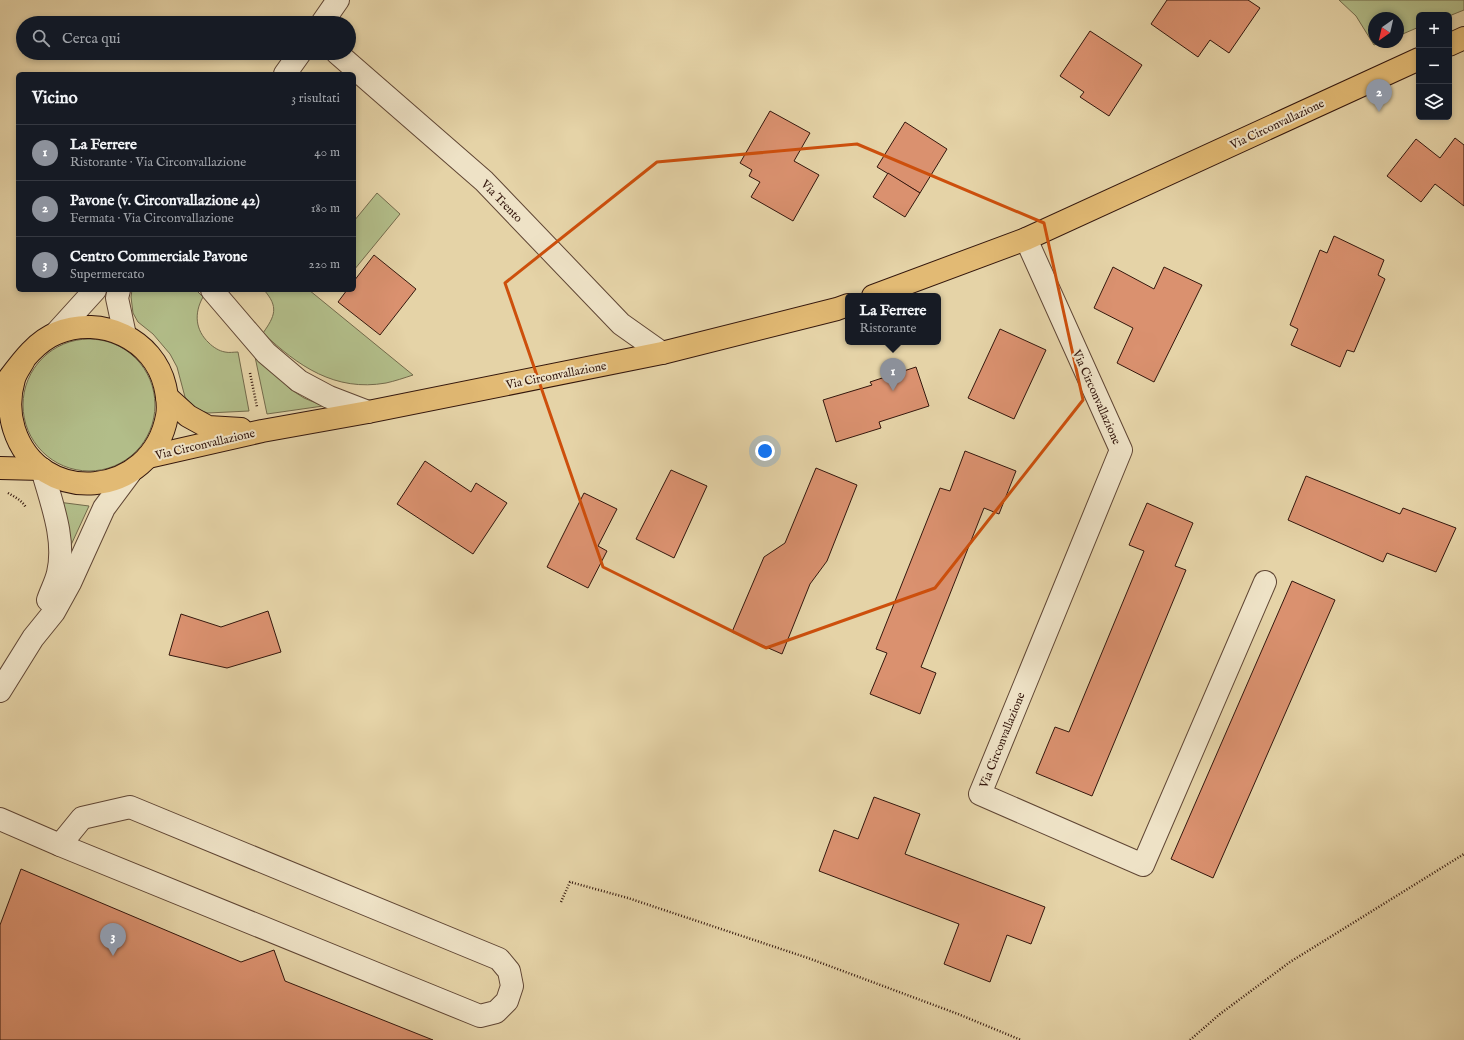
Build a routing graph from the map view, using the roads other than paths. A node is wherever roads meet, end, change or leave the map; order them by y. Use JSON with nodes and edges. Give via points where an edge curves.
{"nodes":[{"id":1,"x":338,"y":0,"type":"edge"},
{"id":2,"x":327,"y":16,"type":"edge"},
{"id":3,"x":1464,"y":38,"type":"edge"},
{"id":4,"x":1452,"y":44,"type":"edge"},
{"id":5,"x":1416,"y":59,"type":"edge"},
{"id":6,"x":295,"y":60,"type":"edge"},
{"id":7,"x":345,"y":60,"type":"edge"},
{"id":8,"x":286,"y":72,"type":"edge"},
{"id":9,"x":1026,"y":239,"type":"junction"},
{"id":10,"x":93,"y":292,"type":"edge"},
{"id":11,"x":118,"y":292,"type":"edge"},
{"id":12,"x":214,"y":292,"type":"edge"},
{"id":13,"x":881,"y":293,"type":"edge"},
{"id":14,"x":845,"y":306,"type":"edge"},
{"id":15,"x":56,"y":333,"type":"junction"},
{"id":16,"x":125,"y":335,"type":"junction"},
{"id":17,"x":662,"y":353,"type":"junction"},
{"id":18,"x":24,"y":360,"type":"junction"},
{"id":19,"x":0,"y":390,"type":"edge"},
{"id":20,"x":167,"y":397,"type":"junction"},
{"id":21,"x":368,"y":412,"type":"junction"},
{"id":22,"x":262,"y":431,"type":"junction"},
{"id":23,"x":148,"y":457,"type":"junction"},
{"id":24,"x":0,"y":468,"type":"edge"},
{"id":25,"x":42,"y":469,"type":"junction"},
{"id":26,"x":130,"y":473,"type":"junction"},
{"id":27,"x":1265,"y":582,"type":"dead end"},
{"id":28,"x":33,"y":638,"type":"junction"},
{"id":29,"x":0,"y":691,"type":"edge"},
{"id":30,"x":0,"y":819,"type":"edge"},
{"id":31,"x":60,"y":845,"type":"junction"}],
"edges":[{"from":1,"to":2,"type":"street"},
{"from":3,"to":4,"type":"main road"},
{"from":5,"to":9,"type":"main road","name":"Via Circonvallazione"},
{"from":6,"to":8,"type":"street"},
{"from":7,"to":17,"type":"street","name":"Via Trento","via":[[484,182],[621,324]]},
{"from":9,"to":13,"type":"main road","name":"Via Circonvallazione"},
{"from":9,"to":27,"type":"street","name":"Via Circonvallazione","via":[[1121,450],[980,794],[1143,865]]},
{"from":10,"to":15,"type":"street"},
{"from":11,"to":16,"type":"street","via":[[117,298]]},
{"from":12,"to":21,"type":"street","via":[[266,353],[299,381],[329,397]]},
{"from":14,"to":17,"type":"main road","name":"Via Circonvallazione"},
{"from":15,"to":16,"type":"main road","name":"Via Circonvallazione","via":[[91,326]]},
{"from":15,"to":18,"type":"main road","name":"Via Circonvallazione","via":[[38,345]]},
{"from":16,"to":20,"type":"main road","name":"Via Circonvallazione","via":[[141,346],[154,360],[163,378]]},
{"from":17,"to":21,"type":"main road","name":"Via Circonvallazione"},
{"from":18,"to":19,"type":"main road","name":"Via Circonvallazione"},
{"from":18,"to":25,"type":"main road","name":"Via Circonvallazione","via":[[14,378],[10,398],[11,418],[17,438],[28,455]]},
{"from":20,"to":22,"type":"main road","name":"Via Circonvallazione","via":[[188,416],[208,427]]},
{"from":20,"to":23,"type":"main road","name":"Via Circonvallazione","via":[[164,429],[158,444]]},
{"from":21,"to":22,"type":"main road","name":"Via Circonvallazione"},
{"from":22,"to":23,"type":"main road","name":"Via Circonvallazione"},
{"from":23,"to":26,"type":"main road","name":"Via Circonvallazione"},
{"from":24,"to":25,"type":"main road","name":"Via Circonvallazione"},
{"from":25,"to":26,"type":"main road","name":"Via Circonvallazione","via":[[59,478],[95,484]]},
{"from":25,"to":28,"type":"street","via":[[60,544],[58,574]]},
{"from":26,"to":28,"type":"street","via":[[104,508],[54,612]]},
{"from":28,"to":29,"type":"street"},
{"from":30,"to":31,"type":"street"},
{"from":31,"to":31,"type":"street","via":[[480,1016],[496,1012],[507,1001],[512,986],[509,971],[499,958],[130,807],[82,818]]}]}
